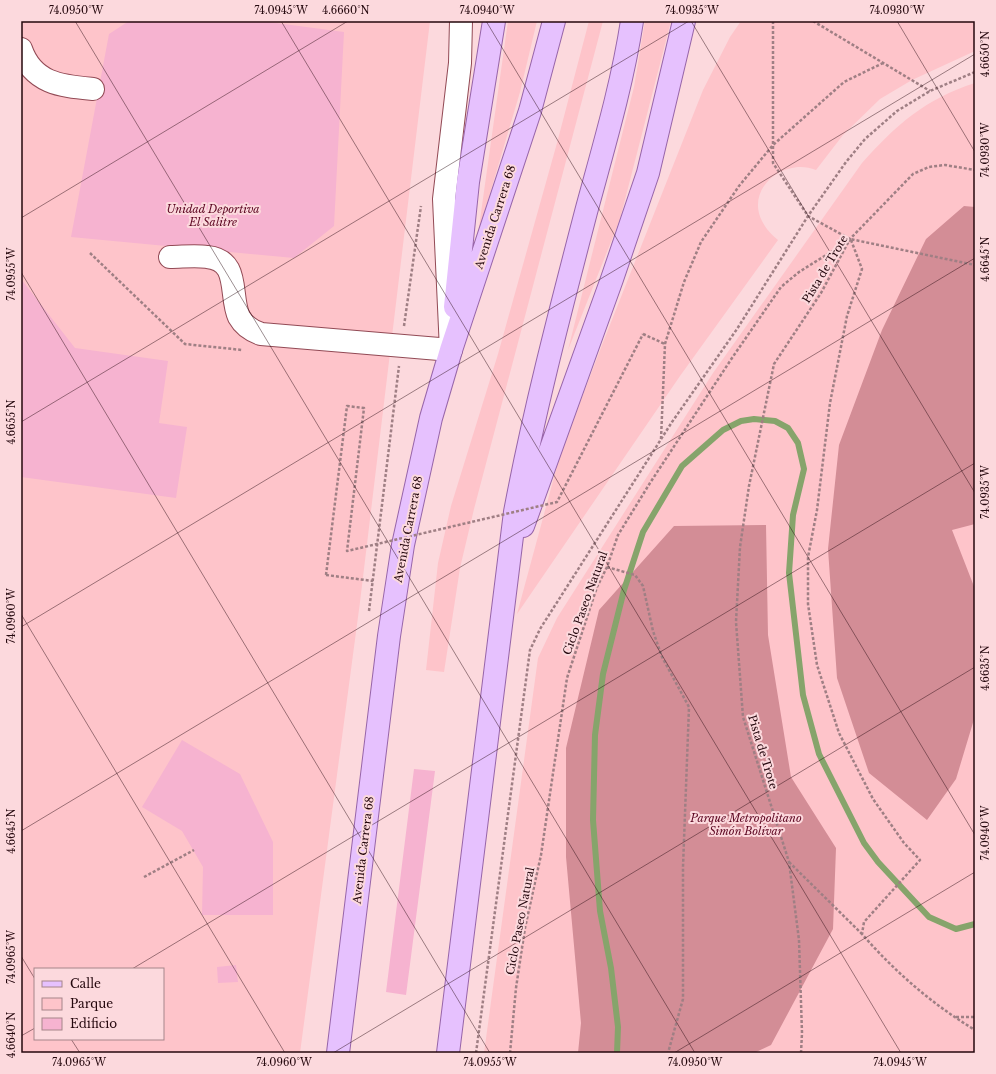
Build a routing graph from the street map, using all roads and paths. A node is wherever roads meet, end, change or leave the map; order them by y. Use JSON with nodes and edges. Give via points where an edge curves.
{"nodes":[{"id":1,"x":461,"y":21,"type":"edge"},
{"id":2,"x":554,"y":21,"type":"edge"},
{"id":3,"x":632,"y":21,"type":"edge"},
{"id":4,"x":684,"y":21,"type":"edge"},
{"id":5,"x":697,"y":21,"type":"edge"},
{"id":6,"x":773,"y":21,"type":"edge"},
{"id":7,"x":813,"y":21,"type":"edge"},
{"id":8,"x":493,"y":23,"type":"edge"},
{"id":9,"x":21,"y":49,"type":"edge"},
{"id":10,"x":675,"y":62,"type":"junction"},
{"id":11,"x":883,"y":63,"type":"junction"},
{"id":12,"x":975,"y":72,"type":"edge"},
{"id":13,"x":93,"y":89,"type":"dead end"},
{"id":14,"x":930,"y":91,"type":"junction"},
{"id":15,"x":773,"y":145,"type":"junction"},
{"id":16,"x":975,"y":170,"type":"edge"},
{"id":17,"x":421,"y":204,"type":"dead end"},
{"id":18,"x":808,"y":216,"type":"junction"},
{"id":19,"x":850,"y":239,"type":"junction"},
{"id":20,"x":170,"y":257,"type":"dead end"},
{"id":21,"x":975,"y":265,"type":"edge"},
{"id":22,"x":665,"y":344,"type":"junction"},
{"id":23,"x":402,"y":346,"type":"junction"},
{"id":24,"x":451,"y":350,"type":"junction"},
{"id":25,"x":661,"y":439,"type":"junction"},
{"id":26,"x":608,"y":567,"type":"junction"},
{"id":27,"x":506,"y":573,"type":"junction"},
{"id":28,"x":373,"y":581,"type":"junction"},
{"id":29,"x":369,"y":612,"type":"dead end"},
{"id":30,"x":194,"y":850,"type":"dead end"},
{"id":31,"x":789,"y":862,"type":"junction"},
{"id":32,"x":144,"y":877,"type":"dead end"},
{"id":33,"x":862,"y":934,"type":"junction"},
{"id":34,"x":954,"y":1017,"type":"junction"},
{"id":35,"x":975,"y":1017,"type":"edge"},
{"id":36,"x":975,"y":1030,"type":"edge"},
{"id":37,"x":338,"y":1053,"type":"edge"},
{"id":38,"x":448,"y":1053,"type":"edge"},
{"id":39,"x":476,"y":1053,"type":"edge"},
{"id":40,"x":510,"y":1053,"type":"edge"},
{"id":41,"x":668,"y":1053,"type":"edge"},
{"id":42,"x":801,"y":1053,"type":"edge"}],
"edges":[{"from":1,"to":24,"type":"lane","via":[[460,63],[444,199]]},
{"from":2,"to":24,"type":"main road","name":"Avenida Carrera 68","via":[[530,111]]},
{"from":3,"to":27,"type":"main road","via":[[618,89],[542,381],[515,512]]},
{"from":4,"to":10,"type":"main road"},
{"from":5,"to":10,"type":"main road"},
{"from":6,"to":15,"type":"path"},
{"from":7,"to":11,"type":"path"},
{"from":8,"to":24,"type":"main road","via":[[468,182]]},
{"from":9,"to":13,"type":"lane","via":[[36,73],[54,84]]},
{"from":10,"to":27,"type":"main road","via":[[648,173]]},
{"from":11,"to":14,"type":"path"},
{"from":11,"to":15,"type":"path","via":[[844,82]]},
{"from":12,"to":14,"type":"path"},
{"from":14,"to":18,"type":"path","via":[[897,111],[865,139]]},
{"from":15,"to":18,"type":"path","via":[[773,163]]},
{"from":15,"to":22,"type":"path","via":[[739,186],[701,242],[684,282]]},
{"from":16,"to":19,"type":"path","name":"Pista de Trote","via":[[945,165],[929,167],[913,174]]},
{"from":17,"to":23,"type":"path"},
{"from":18,"to":19,"type":"path"},
{"from":18,"to":25,"type":"path","via":[[737,329]]},
{"from":19,"to":21,"type":"path"},
{"from":19,"to":26,"type":"path","name":"Ciclo Paseo Natural","via":[[799,272],[781,287],[650,482],[618,535]]},
{"from":19,"to":31,"type":"path","name":"Pista de Trote","via":[[821,293],[774,364],[749,486],[740,547],[736,622],[743,716]]},
{"from":19,"to":33,"type":"path","via":[[862,269],[847,316],[830,403],[817,510],[808,557],[808,604],[817,665],[839,733],[873,799],[904,843],[920,860],[864,922]]},
{"from":20,"to":23,"type":"lane","via":[[207,256],[223,264],[232,278],[239,317],[245,325],[261,334]]},
{"from":22,"to":25,"type":"path"},
{"from":22,"to":28,"type":"path","bridge":true,"via":[[643,334],[557,502],[347,550],[364,408],[347,406],[326,576]]},
{"from":23,"to":24,"type":"lane"},
{"from":23,"to":28,"type":"path"},
{"from":24,"to":37,"type":"main road","name":"Avenida Carrera 68","via":[[431,418],[403,545],[389,636]]},
{"from":25,"to":39,"type":"path","via":[[540,629],[530,650]]},
{"from":26,"to":40,"type":"path","name":"Ciclo Paseo Natural","via":[[597,587],[567,678],[541,855],[521,951]]},
{"from":26,"to":41,"type":"path","via":[[636,575],[643,586],[662,658],[689,707],[683,867],[683,998]]},
{"from":27,"to":38,"type":"main road"},
{"from":28,"to":29,"type":"path"},
{"from":30,"to":32,"type":"path"},
{"from":31,"to":33,"type":"path"},
{"from":31,"to":42,"type":"path","name":"Pista de Trote","via":[[799,940]]},
{"from":33,"to":34,"type":"path","via":[[885,960]]},
{"from":34,"to":35,"type":"path"},
{"from":34,"to":36,"type":"path"}]}
